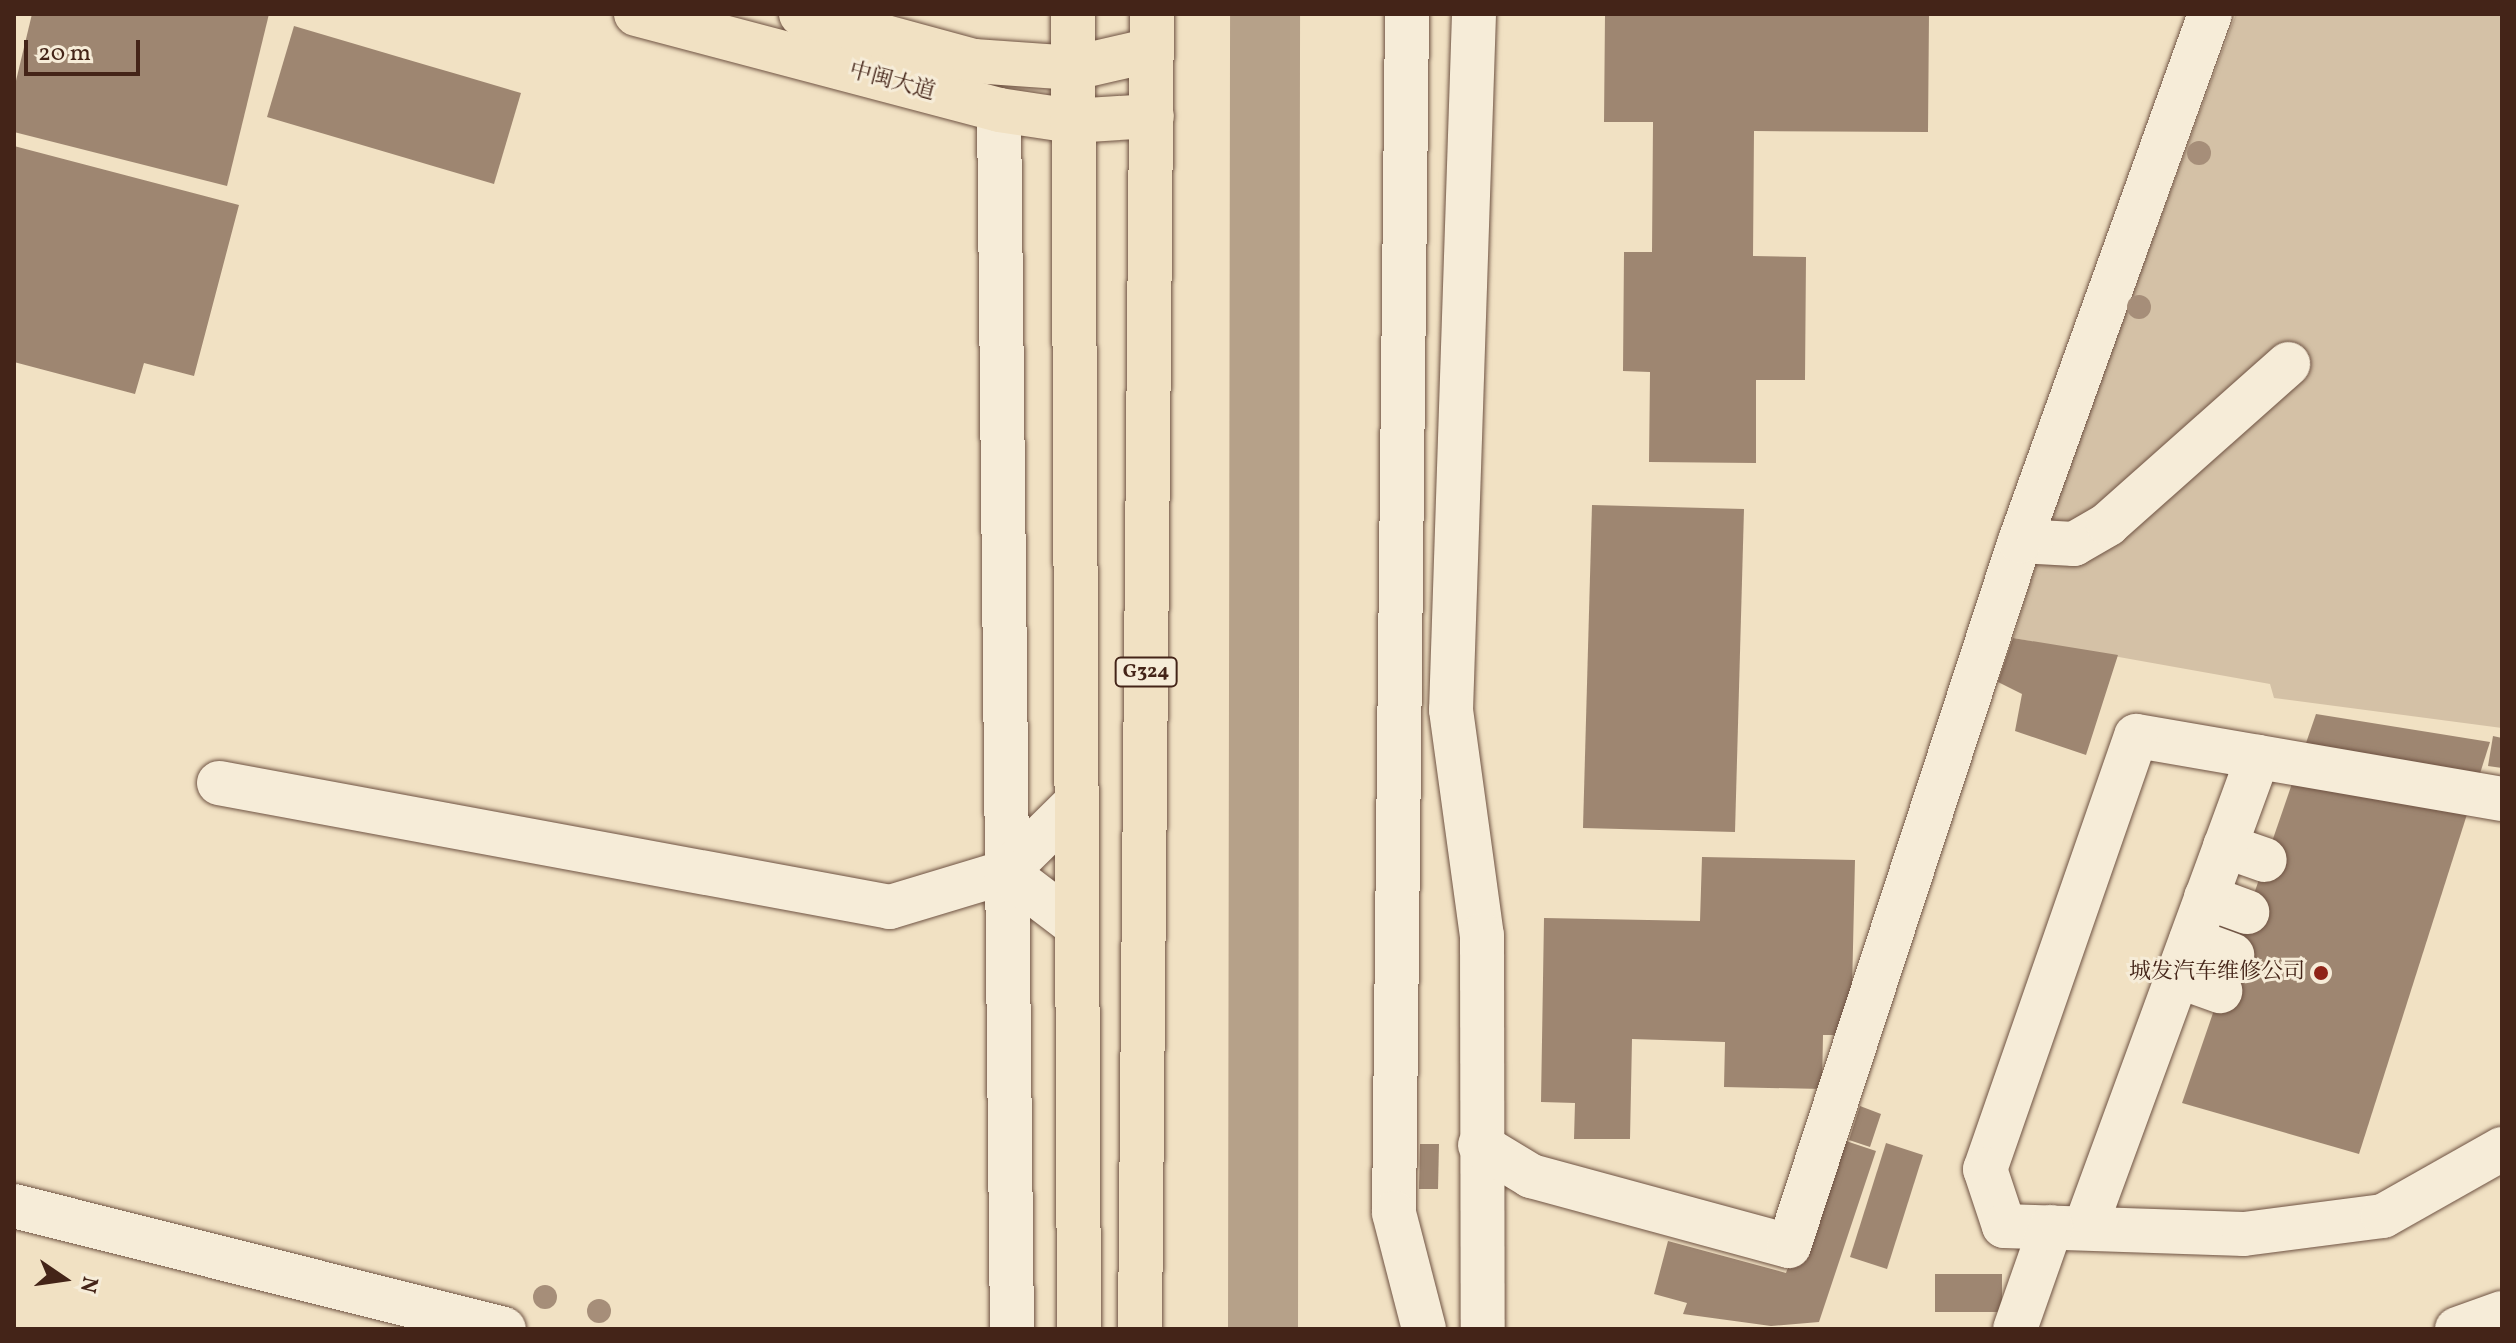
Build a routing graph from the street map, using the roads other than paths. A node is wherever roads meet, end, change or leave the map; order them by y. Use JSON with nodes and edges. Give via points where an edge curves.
{"nodes":[{"id":1,"x":636,"y":14,"type":"edge"},
{"id":2,"x":801,"y":14,"type":"edge"},
{"id":3,"x":1073,"y":14,"type":"edge"},
{"id":4,"x":1407,"y":14,"type":"edge"},
{"id":5,"x":1474,"y":14,"type":"edge"},
{"id":6,"x":2210,"y":14,"type":"edge"},
{"id":7,"x":1152,"y":32,"type":"edge"},
{"id":8,"x":1074,"y":68,"type":"junction"},
{"id":9,"x":999,"y":110,"type":"junction"},
{"id":10,"x":1152,"y":116,"type":"junction"},
{"id":11,"x":1072,"y":121,"type":"junction"},
{"id":12,"x":2288,"y":364,"type":"dead end"},
{"id":13,"x":2020,"y":541,"type":"junction"},
{"id":14,"x":2258,"y":757,"type":"junction"},
{"id":15,"x":219,"y":783,"type":"dead end"},
{"id":16,"x":2502,"y":799,"type":"edge"},
{"id":17,"x":1077,"y":802,"type":"junction"},
{"id":18,"x":1006,"y":872,"type":"junction"},
{"id":19,"x":2206,"y":897,"type":"junction"},
{"id":20,"x":2247,"y":912,"type":"dead end"},
{"id":21,"x":1077,"y":926,"type":"junction"},
{"id":22,"x":2184,"y":958,"type":"junction"},
{"id":23,"x":2226,"y":973,"type":"dead end"},
{"id":24,"x":1480,"y":1145,"type":"junction"},
{"id":25,"x":2502,"y":1149,"type":"edge"},
{"id":26,"x":14,"y":1206,"type":"edge"},
{"id":27,"x":2068,"y":1227,"type":"junction"},
{"id":28,"x":2502,"y":1313,"type":"edge"},
{"id":29,"x":504,"y":1329,"type":"edge"},
{"id":30,"x":1012,"y":1329,"type":"edge"},
{"id":31,"x":1079,"y":1329,"type":"edge"},
{"id":32,"x":1140,"y":1329,"type":"edge"},
{"id":33,"x":1424,"y":1329,"type":"edge"},
{"id":34,"x":1483,"y":1329,"type":"edge"},
{"id":35,"x":2015,"y":1329,"type":"edge"},
{"id":36,"x":2457,"y":1329,"type":"edge"}],
"edges":[{"from":1,"to":9,"type":"main road","name":"中闽大道"},
{"from":2,"to":8,"type":"main road","name":"中闽大道","via":[[974,61]]},
{"from":3,"to":8,"type":"main road"},
{"from":4,"to":33,"type":"street","via":[[1394,1213]]},
{"from":5,"to":24,"type":"street","via":[[1451,710],[1482,935]]},
{"from":6,"to":13,"type":"street"},
{"from":7,"to":8,"type":"main road","name":"中闽大道"},
{"from":7,"to":10,"type":"main road","number":"G324"},
{"from":8,"to":11,"type":"main road"},
{"from":9,"to":11,"type":"main road","name":"中闽大道"},
{"from":9,"to":18,"type":"street"},
{"from":10,"to":11,"type":"main road","name":"中闽大道"},
{"from":10,"to":32,"type":"main road","number":"G324"},
{"from":11,"to":17,"type":"main road"},
{"from":12,"to":13,"type":"street","via":[[2108,524],[2074,544]]},
{"from":13,"to":24,"type":"street","via":[[1789,1246],[1531,1176]]},
{"from":14,"to":16,"type":"street"},
{"from":14,"to":19,"type":"street","via":[[2245,853]]},
{"from":14,"to":27,"type":"street","via":[[2136,736],[1985,1169],[2004,1226]]},
{"from":15,"to":18,"type":"street","via":[[890,907]]},
{"from":17,"to":18,"type":"street"},
{"from":17,"to":21,"type":"main road"},
{"from":18,"to":21,"type":"street"},
{"from":18,"to":30,"type":"street"},
{"from":19,"to":20,"type":"street"},
{"from":19,"to":22,"type":"street"},
{"from":21,"to":31,"type":"main road"},
{"from":22,"to":23,"type":"street"},
{"from":22,"to":27,"type":"street"},
{"from":24,"to":34,"type":"street"},
{"from":25,"to":27,"type":"street","via":[[2383,1216],[2244,1234]]},
{"from":26,"to":29,"type":"street"},
{"from":27,"to":35,"type":"street"},
{"from":28,"to":36,"type":"street"}]}
